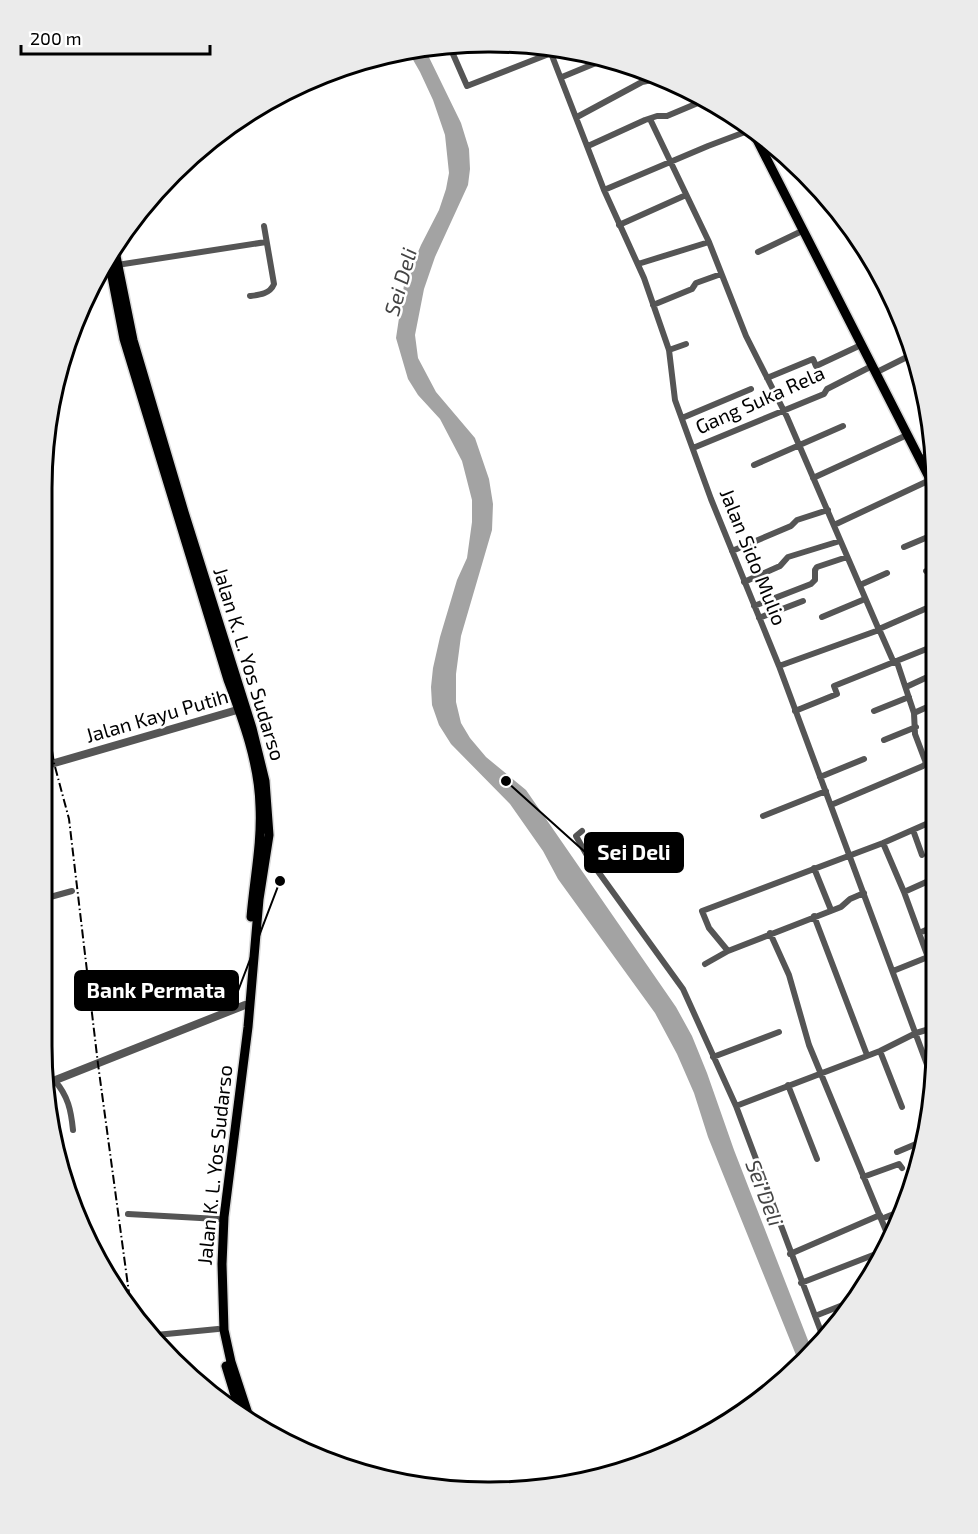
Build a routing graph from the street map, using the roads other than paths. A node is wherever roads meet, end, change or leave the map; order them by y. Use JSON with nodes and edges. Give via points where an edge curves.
{"nodes":[{"id":1,"x":453,"y":54,"type":"edge"},
{"id":2,"x":540,"y":55,"type":"edge"},
{"id":3,"x":553,"y":57,"type":"edge"},
{"id":4,"x":592,"y":65,"type":"edge"},
{"id":5,"x":562,"y":77,"type":"junction"},
{"id":6,"x":644,"y":82,"type":"edge"},
{"id":7,"x":694,"y":104,"type":"edge"},
{"id":8,"x":577,"y":117,"type":"junction"},
{"id":9,"x":650,"y":118,"type":"junction"},
{"id":10,"x":742,"y":133,"type":"edge"},
{"id":11,"x":588,"y":146,"type":"junction"},
{"id":12,"x":761,"y":148,"type":"edge"},
{"id":13,"x":670,"y":163,"type":"junction"},
{"id":14,"x":604,"y":190,"type":"junction"},
{"id":15,"x":686,"y":195,"type":"junction"},
{"id":16,"x":619,"y":225,"type":"junction"},
{"id":17,"x":264,"y":226,"type":"dead end"},
{"id":18,"x":802,"y":231,"type":"junction"},
{"id":19,"x":266,"y":242,"type":"junction"},
{"id":20,"x":710,"y":242,"type":"junction"},
{"id":21,"x":758,"y":252,"type":"dead end"},
{"id":22,"x":116,"y":263,"type":"edge"},
{"id":23,"x":638,"y":264,"type":"junction"},
{"id":24,"x":114,"y":267,"type":"edge"},
{"id":25,"x":721,"y":274,"type":"junction"},
{"id":26,"x":250,"y":297,"type":"dead end"},
{"id":27,"x":653,"y":305,"type":"junction"},
{"id":28,"x":686,"y":344,"type":"dead end"},
{"id":29,"x":861,"y":345,"type":"junction"},
{"id":30,"x":669,"y":350,"type":"junction"},
{"id":31,"x":905,"y":358,"type":"edge"},
{"id":32,"x":874,"y":370,"type":"junction"},
{"id":33,"x":767,"y":378,"type":"junction"},
{"id":34,"x":752,"y":389,"type":"dead end"},
{"id":35,"x":784,"y":412,"type":"junction"},
{"id":36,"x":682,"y":418,"type":"junction"},
{"id":37,"x":843,"y":426,"type":"dead end"},
{"id":38,"x":907,"y":435,"type":"junction"},
{"id":39,"x":799,"y":446,"type":"junction"},
{"id":40,"x":693,"y":448,"type":"junction"},
{"id":41,"x":925,"y":457,"type":"edge"},
{"id":42,"x":920,"y":459,"type":"junction"},
{"id":43,"x":754,"y":465,"type":"dead end"},
{"id":44,"x":925,"y":470,"type":"edge"},
{"id":45,"x":813,"y":478,"type":"junction"},
{"id":46,"x":926,"y":482,"type":"edge"},
{"id":47,"x":828,"y":510,"type":"junction"},
{"id":48,"x":834,"y":525,"type":"junction"},
{"id":49,"x":926,"y":538,"type":"edge"},
{"id":50,"x":840,"y":541,"type":"junction"},
{"id":51,"x":904,"y":547,"type":"dead end"},
{"id":52,"x":732,"y":551,"type":"junction"},
{"id":53,"x":847,"y":556,"type":"junction"},
{"id":54,"x":887,"y":573,"type":"dead end"},
{"id":55,"x":744,"y":582,"type":"junction"},
{"id":56,"x":860,"y":585,"type":"junction"},
{"id":57,"x":865,"y":599,"type":"junction"},
{"id":58,"x":803,"y":601,"type":"dead end"},
{"id":59,"x":754,"y":606,"type":"junction"},
{"id":60,"x":926,"y":609,"type":"edge"},
{"id":61,"x":822,"y":617,"type":"dead end"},
{"id":62,"x":759,"y":618,"type":"junction"},
{"id":63,"x":879,"y":630,"type":"junction"},
{"id":64,"x":926,"y":649,"type":"edge"},
{"id":65,"x":895,"y":663,"type":"junction"},
{"id":66,"x":779,"y":666,"type":"junction"},
{"id":67,"x":926,"y":678,"type":"edge"},
{"id":68,"x":906,"y":687,"type":"junction"},
{"id":69,"x":909,"y":697,"type":"junction"},
{"id":70,"x":243,"y":708,"type":"junction"},
{"id":71,"x":926,"y":708,"type":"edge"},
{"id":72,"x":795,"y":711,"type":"junction"},
{"id":73,"x":874,"y":711,"type":"dead end"},
{"id":74,"x":914,"y":713,"type":"junction"},
{"id":75,"x":916,"y":727,"type":"junction"},
{"id":76,"x":884,"y":740,"type":"dead end"},
{"id":77,"x":864,"y":759,"type":"dead end"},
{"id":78,"x":926,"y":762,"type":"joint"},
{"id":79,"x":52,"y":764,"type":"edge"},
{"id":80,"x":820,"y":777,"type":"junction"},
{"id":81,"x":826,"y":791,"type":"junction"},
{"id":82,"x":831,"y":804,"type":"junction"},
{"id":83,"x":763,"y":816,"type":"dead end"},
{"id":84,"x":926,"y":825,"type":"edge"},
{"id":85,"x":913,"y":830,"type":"junction"},
{"id":86,"x":582,"y":831,"type":"dead end"},
{"id":87,"x":883,"y":843,"type":"junction"},
{"id":88,"x":922,"y":855,"type":"dead end"},
{"id":89,"x":850,"y":856,"type":"junction"},
{"id":90,"x":814,"y":868,"type":"junction"},
{"id":91,"x":926,"y":882,"type":"edge"},
{"id":92,"x":72,"y":891,"type":"dead end"},
{"id":93,"x":904,"y":892,"type":"junction"},
{"id":94,"x":864,"y":893,"type":"junction"},
{"id":95,"x":52,"y":897,"type":"edge"},
{"id":96,"x":831,"y":910,"type":"junction"},
{"id":97,"x":814,"y":916,"type":"junction"},
{"id":98,"x":926,"y":930,"type":"edge"},
{"id":99,"x":770,"y":933,"type":"junction"},
{"id":100,"x":919,"y":933,"type":"junction"},
{"id":101,"x":926,"y":946,"type":"edge"},
{"id":102,"x":728,"y":951,"type":"junction"},
{"id":103,"x":926,"y":958,"type":"edge"},
{"id":104,"x":705,"y":964,"type":"dead end"},
{"id":105,"x":893,"y":971,"type":"junction"},
{"id":106,"x":248,"y":1005,"type":"junction"},
{"id":107,"x":926,"y":1030,"type":"edge"},
{"id":108,"x":779,"y":1032,"type":"dead end"},
{"id":109,"x":916,"y":1033,"type":"junction"},
{"id":110,"x":880,"y":1051,"type":"junction"},
{"id":111,"x":867,"y":1055,"type":"junction"},
{"id":112,"x":713,"y":1057,"type":"junction"},
{"id":113,"x":925,"y":1060,"type":"edge"},
{"id":114,"x":822,"y":1073,"type":"junction"},
{"id":115,"x":54,"y":1081,"type":"edge"},
{"id":116,"x":54,"y":1084,"type":"edge"},
{"id":117,"x":788,"y":1085,"type":"junction"},
{"id":118,"x":736,"y":1106,"type":"junction"},
{"id":119,"x":902,"y":1107,"type":"dead end"},
{"id":120,"x":73,"y":1130,"type":"dead end"},
{"id":121,"x":914,"y":1144,"type":"edge"},
{"id":122,"x":897,"y":1152,"type":"dead end"},
{"id":123,"x":817,"y":1159,"type":"dead end"},
{"id":124,"x":902,"y":1168,"type":"dead end"},
{"id":125,"x":863,"y":1177,"type":"junction"},
{"id":126,"x":128,"y":1214,"type":"dead end"},
{"id":127,"x":891,"y":1214,"type":"edge"},
{"id":128,"x":880,"y":1217,"type":"junction"},
{"id":129,"x":218,"y":1219,"type":"junction"},
{"id":130,"x":885,"y":1228,"type":"edge"},
{"id":131,"x":790,"y":1254,"type":"junction"},
{"id":132,"x":871,"y":1256,"type":"edge"},
{"id":133,"x":801,"y":1282,"type":"junction"},
{"id":134,"x":839,"y":1306,"type":"edge"},
{"id":135,"x":815,"y":1316,"type":"junction"},
{"id":136,"x":218,"y":1329,"type":"junction"},
{"id":137,"x":820,"y":1329,"type":"edge"},
{"id":138,"x":162,"y":1334,"type":"edge"},
{"id":139,"x":237,"y":1401,"type":"edge"},
{"id":140,"x":246,"y":1408,"type":"edge"}],
"edges":[{"from":1,"to":2,"type":"street","via":[[467,86]]},
{"from":3,"to":5,"type":"street","name":"Jalan Sido Mulio"},
{"from":4,"to":5,"type":"street"},
{"from":5,"to":8,"type":"street","name":"Jalan Sido Mulio"},
{"from":6,"to":8,"type":"street"},
{"from":7,"to":9,"type":"street","via":[[667,116]]},
{"from":8,"to":11,"type":"street","name":"Jalan Sido Mulio"},
{"from":9,"to":11,"type":"street"},
{"from":9,"to":13,"type":"street"},
{"from":10,"to":13,"type":"street"},
{"from":11,"to":14,"type":"street","name":"Jalan Sido Mulio"},
{"from":12,"to":18,"type":"main road"},
{"from":13,"to":14,"type":"street"},
{"from":13,"to":15,"type":"street"},
{"from":14,"to":16,"type":"street","name":"Jalan Sido Mulio"},
{"from":15,"to":16,"type":"street"},
{"from":15,"to":20,"type":"street"},
{"from":16,"to":23,"type":"street","name":"Jalan Sido Mulio"},
{"from":17,"to":19,"type":"street"},
{"from":18,"to":21,"type":"street"},
{"from":18,"to":29,"type":"main road"},
{"from":19,"to":22,"type":"street"},
{"from":19,"to":26,"type":"street","via":[[274,284],[272,289]]},
{"from":20,"to":23,"type":"street"},
{"from":20,"to":25,"type":"street"},
{"from":23,"to":27,"type":"street","name":"Jalan Sido Mulio"},
{"from":24,"to":70,"type":"main road","name":"Jalan K. L. Yos Sudarso","via":[[124,339],[228,680]]},
{"from":25,"to":27,"type":"street"},
{"from":25,"to":33,"type":"street"},
{"from":27,"to":30,"type":"street","name":"Jalan Sido Mulio"},
{"from":28,"to":30,"type":"street"},
{"from":29,"to":32,"type":"main road"},
{"from":29,"to":33,"type":"street","via":[[816,366],[813,358]]},
{"from":30,"to":36,"type":"street","name":"Jalan Sido Mulio","via":[[675,400]]},
{"from":31,"to":32,"type":"street","name":"Gang Suka Rela"},
{"from":32,"to":35,"type":"street","name":"Gang Suka Rela"},
{"from":32,"to":38,"type":"main road"},
{"from":33,"to":35,"type":"street"},
{"from":34,"to":36,"type":"street"},
{"from":35,"to":39,"type":"street"},
{"from":35,"to":40,"type":"street","name":"Gang Suka Rela"},
{"from":36,"to":40,"type":"street","name":"Jalan Sido Mulio"},
{"from":37,"to":39,"type":"street"},
{"from":38,"to":42,"type":"main road"},
{"from":38,"to":45,"type":"street"},
{"from":39,"to":43,"type":"street"},
{"from":39,"to":45,"type":"street"},
{"from":40,"to":52,"type":"street","name":"Jalan Sido Mulio"},
{"from":41,"to":42,"type":"street"},
{"from":42,"to":44,"type":"main road"},
{"from":45,"to":47,"type":"street"},
{"from":46,"to":48,"type":"street"},
{"from":47,"to":48,"type":"street"},
{"from":47,"to":52,"type":"street"},
{"from":48,"to":50,"type":"street"},
{"from":49,"to":51,"type":"street"},
{"from":50,"to":53,"type":"street"},
{"from":50,"to":55,"type":"street","via":[[788,557],[780,566]]},
{"from":52,"to":55,"type":"street","name":"Jalan Sido Mulio"},
{"from":53,"to":56,"type":"street"},
{"from":53,"to":59,"type":"street","via":[[817,567],[811,584]]},
{"from":54,"to":56,"type":"street"},
{"from":55,"to":59,"type":"street","name":"Jalan Sido Mulio"},
{"from":56,"to":57,"type":"street"},
{"from":57,"to":61,"type":"street"},
{"from":57,"to":63,"type":"street"},
{"from":58,"to":62,"type":"street"},
{"from":59,"to":62,"type":"street","name":"Jalan Sido Mulio"},
{"from":60,"to":63,"type":"street"},
{"from":62,"to":66,"type":"street","name":"Jalan Sido Mulio"},
{"from":63,"to":65,"type":"street"},
{"from":63,"to":66,"type":"street"},
{"from":64,"to":65,"type":"street"},
{"from":65,"to":68,"type":"street"},
{"from":65,"to":72,"type":"street","via":[[834,686],[837,694]]},
{"from":66,"to":72,"type":"street","name":"Jalan Sido Mulio"},
{"from":67,"to":68,"type":"street"},
{"from":68,"to":69,"type":"street"},
{"from":69,"to":73,"type":"street"},
{"from":69,"to":74,"type":"street"},
{"from":70,"to":79,"type":"street","name":"Jalan Kayu Putih"},
{"from":70,"to":106,"type":"main road","name":"Jalan K. L. Yos Sudarso","via":[[260,805]]},
{"from":71,"to":74,"type":"street"},
{"from":72,"to":80,"type":"street","name":"Jalan Sido Mulio"},
{"from":74,"to":75,"type":"street"},
{"from":75,"to":76,"type":"street"},
{"from":75,"to":78,"type":"street"},
{"from":77,"to":80,"type":"street"},
{"from":78,"to":82,"type":"street"},
{"from":80,"to":81,"type":"street","name":"Jalan Sido Mulio"},
{"from":81,"to":82,"type":"street","name":"Jalan Sido Mulio"},
{"from":81,"to":83,"type":"street"},
{"from":82,"to":89,"type":"street","name":"Jalan Sido Mulio"},
{"from":84,"to":85,"type":"street"},
{"from":85,"to":87,"type":"street"},
{"from":85,"to":88,"type":"street"},
{"from":86,"to":112,"type":"street","via":[[576,835],[578,840],[683,989]]},
{"from":87,"to":89,"type":"street"},
{"from":87,"to":93,"type":"street"},
{"from":89,"to":90,"type":"street"},
{"from":89,"to":94,"type":"street","name":"Jalan Sido Mulio"},
{"from":90,"to":96,"type":"street"},
{"from":90,"to":102,"type":"street","via":[[702,911],[709,928]]},
{"from":91,"to":93,"type":"street"},
{"from":92,"to":95,"type":"street"},
{"from":93,"to":100,"type":"street"},
{"from":94,"to":96,"type":"street"},
{"from":94,"to":105,"type":"street","name":"Jalan Sido Mulio"},
{"from":96,"to":97,"type":"street"},
{"from":97,"to":99,"type":"street"},
{"from":97,"to":111,"type":"street"},
{"from":98,"to":100,"type":"street"},
{"from":99,"to":102,"type":"street"},
{"from":99,"to":114,"type":"street","via":[[789,975],[809,1045]]},
{"from":100,"to":101,"type":"street"},
{"from":102,"to":104,"type":"street"},
{"from":103,"to":105,"type":"street"},
{"from":105,"to":109,"type":"street","name":"Jalan Sido Mulio"},
{"from":106,"to":115,"type":"street"},
{"from":106,"to":129,"type":"main road","name":"Jalan K. L. Yos Sudarso"},
{"from":106,"to":140,"type":"main road","name":"Jalan K. L. Yos Sudarso","via":[[224,1217],[222,1303],[228,1348]]},
{"from":107,"to":109,"type":"street"},
{"from":108,"to":112,"type":"street"},
{"from":109,"to":110,"type":"street"},
{"from":109,"to":113,"type":"street","name":"Jalan Sido Mulio"},
{"from":110,"to":111,"type":"street"},
{"from":110,"to":119,"type":"street"},
{"from":111,"to":114,"type":"street"},
{"from":112,"to":118,"type":"street"},
{"from":114,"to":117,"type":"street"},
{"from":114,"to":125,"type":"street"},
{"from":116,"to":120,"type":"street","via":[[64,1091],[71,1107]]},
{"from":117,"to":118,"type":"street"},
{"from":117,"to":123,"type":"street"},
{"from":118,"to":131,"type":"street"},
{"from":121,"to":122,"type":"street"},
{"from":124,"to":125,"type":"street","via":[[899,1164]]},
{"from":125,"to":128,"type":"street"},
{"from":126,"to":129,"type":"street"},
{"from":127,"to":128,"type":"street"},
{"from":128,"to":130,"type":"street"},
{"from":128,"to":131,"type":"street"},
{"from":129,"to":136,"type":"main road","name":"Jalan K. L. Yos Sudarso"},
{"from":131,"to":133,"type":"street"},
{"from":132,"to":133,"type":"street"},
{"from":133,"to":135,"type":"street"},
{"from":134,"to":135,"type":"street"},
{"from":135,"to":137,"type":"street"},
{"from":136,"to":138,"type":"street"},
{"from":136,"to":139,"type":"main road","name":"Jalan K. L. Yos Sudarso"}]}
